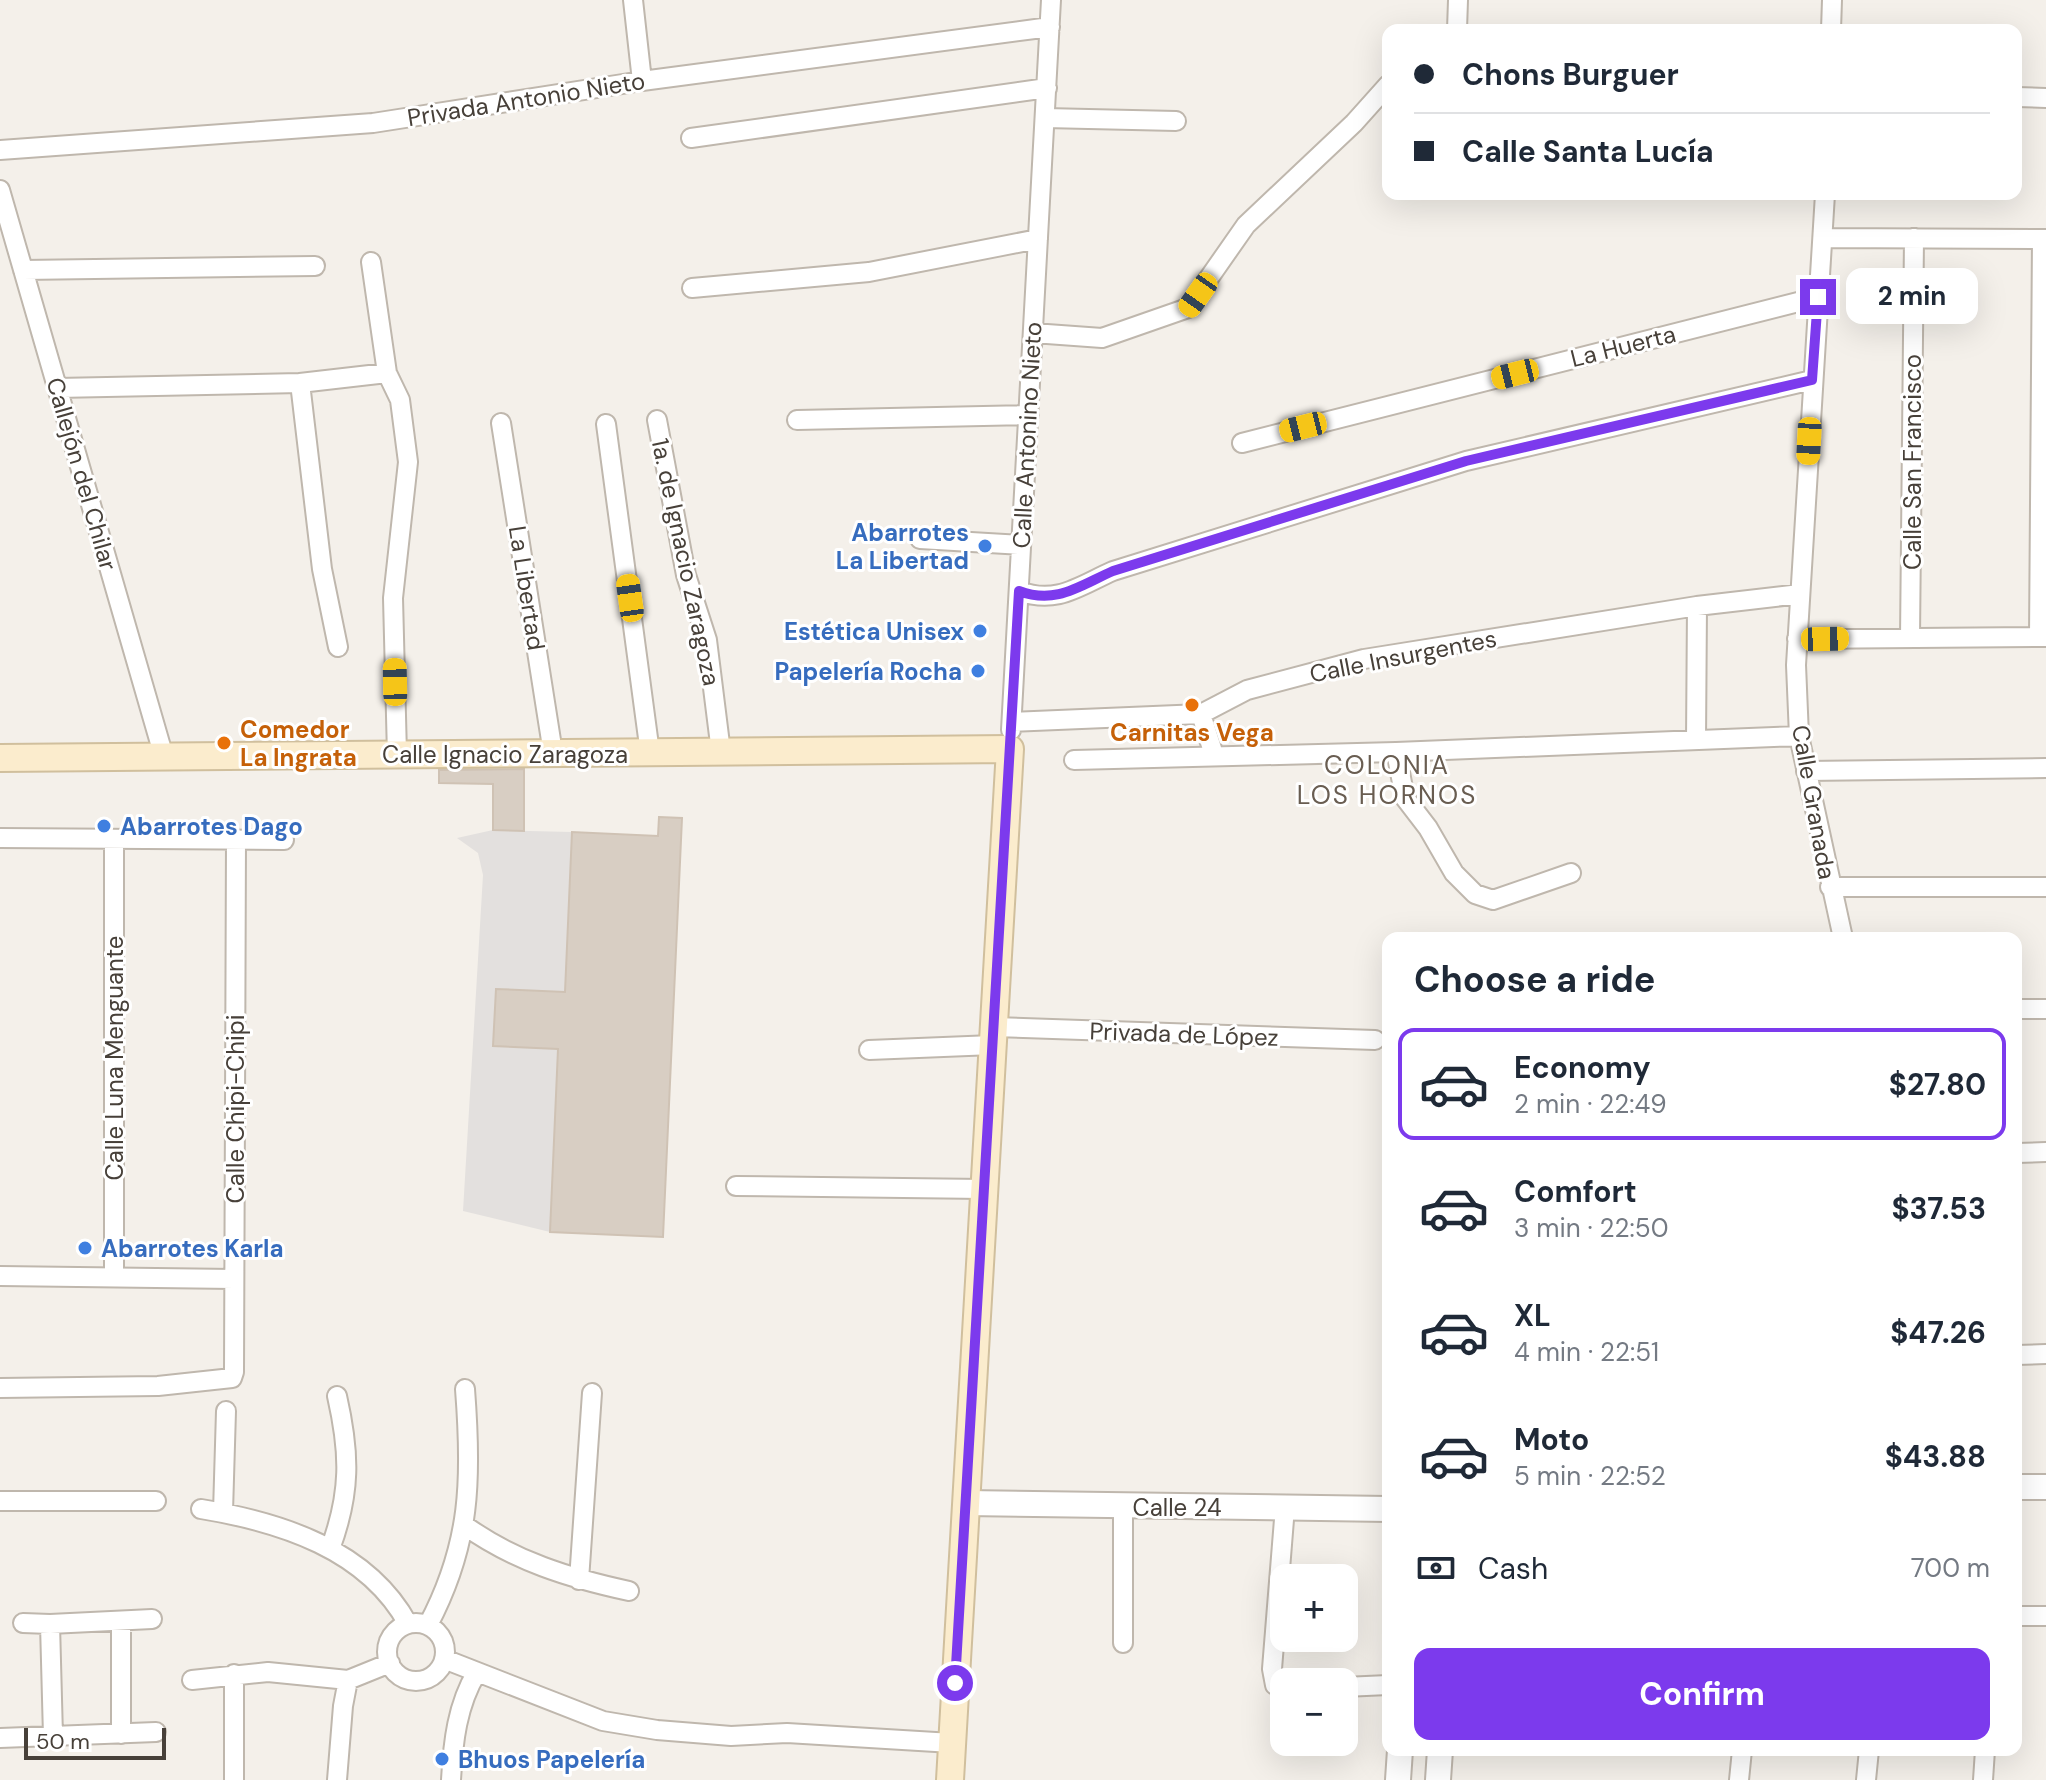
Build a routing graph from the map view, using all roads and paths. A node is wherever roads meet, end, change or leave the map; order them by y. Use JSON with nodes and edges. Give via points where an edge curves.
{"nodes":[{"id":1,"x":633,"y":0,"type":"edge"},
{"id":2,"x":1051,"y":0,"type":"edge"},
{"id":3,"x":1458,"y":0,"type":"edge"},
{"id":4,"x":1832,"y":0,"type":"edge"},
{"id":5,"x":1457,"y":24,"type":"edge"},
{"id":6,"x":1831,"y":24,"type":"edge"},
{"id":7,"x":1050,"y":27,"type":"junction"},
{"id":8,"x":642,"y":81,"type":"junction"},
{"id":9,"x":1047,"y":88,"type":"junction"},
{"id":10,"x":1382,"y":92,"type":"edge"},
{"id":11,"x":2022,"y":97,"type":"edge"},
{"id":12,"x":2046,"y":98,"type":"edge"},
{"id":13,"x":1045,"y":118,"type":"junction"},
{"id":14,"x":1176,"y":121,"type":"dead end"},
{"id":15,"x":691,"y":138,"type":"dead end"},
{"id":16,"x":0,"y":150,"type":"edge"},
{"id":17,"x":0,"y":190,"type":"edge"},
{"id":18,"x":1825,"y":200,"type":"edge"},
{"id":19,"x":1823,"y":238,"type":"junction"},
{"id":20,"x":1914,"y":238,"type":"junction"},
{"id":21,"x":1038,"y":239,"type":"junction"},
{"id":22,"x":2044,"y":239,"type":"edge"},
{"id":23,"x":371,"y":262,"type":"dead end"},
{"id":24,"x":315,"y":266,"type":"dead end"},
{"id":25,"x":23,"y":270,"type":"junction"},
{"id":26,"x":692,"y":288,"type":"dead end"},
{"id":27,"x":1818,"y":297,"type":"junction"},
{"id":28,"x":1033,"y":333,"type":"junction"},
{"id":29,"x":387,"y":373,"type":"junction"},
{"id":30,"x":1812,"y":380,"type":"junction"},
{"id":31,"x":300,"y":383,"type":"junction"},
{"id":32,"x":57,"y":388,"type":"junction"},
{"id":33,"x":657,"y":420,"type":"dead end"},
{"id":34,"x":797,"y":420,"type":"dead end"},
{"id":35,"x":1028,"y":420,"type":"junction"},
{"id":36,"x":501,"y":423,"type":"dead end"},
{"id":37,"x":606,"y":424,"type":"dead end"},
{"id":38,"x":921,"y":427,"type":"dead end"},
{"id":39,"x":1242,"y":443,"type":"dead end"},
{"id":40,"x":920,"y":539,"type":"dead end"},
{"id":41,"x":1021,"y":545,"type":"junction"},
{"id":42,"x":1019,"y":591,"type":"junction"},
{"id":43,"x":1800,"y":594,"type":"junction"},
{"id":44,"x":1697,"y":606,"type":"junction"},
{"id":45,"x":2042,"y":637,"type":"edge"},
{"id":46,"x":1910,"y":638,"type":"junction"},
{"id":47,"x":1797,"y":639,"type":"junction"},
{"id":48,"x":338,"y":647,"type":"dead end"},
{"id":49,"x":1201,"y":714,"type":"junction"},
{"id":50,"x":1012,"y":722,"type":"junction"},
{"id":51,"x":1799,"y":736,"type":"junction"},
{"id":52,"x":1696,"y":740,"type":"junction"},
{"id":53,"x":1010,"y":749,"type":"junction"},
{"id":54,"x":721,"y":752,"type":"junction"},
{"id":55,"x":1396,"y":752,"type":"junction"},
{"id":56,"x":553,"y":753,"type":"junction"},
{"id":57,"x":650,"y":753,"type":"junction"},
{"id":58,"x":397,"y":755,"type":"junction"},
{"id":59,"x":1214,"y":755,"type":"junction"},
{"id":60,"x":164,"y":757,"type":"junction"},
{"id":61,"x":0,"y":758,"type":"edge"},
{"id":62,"x":1074,"y":760,"type":"dead end"},
{"id":63,"x":2046,"y":768,"type":"edge"},
{"id":64,"x":1806,"y":771,"type":"junction"},
{"id":65,"x":0,"y":838,"type":"edge"},
{"id":66,"x":114,"y":839,"type":"junction"},
{"id":67,"x":236,"y":840,"type":"junction"},
{"id":68,"x":284,"y":840,"type":"dead end"},
{"id":69,"x":1571,"y":873,"type":"dead end"},
{"id":70,"x":1830,"y":887,"type":"junction"},
{"id":71,"x":2046,"y":887,"type":"edge"},
{"id":72,"x":1841,"y":932,"type":"edge"},
{"id":73,"x":2022,"y":1009,"type":"edge"},
{"id":74,"x":2046,"y":1009,"type":"edge"},
{"id":75,"x":993,"y":1036,"type":"junction"},
{"id":76,"x":1375,"y":1040,"type":"dead end"},
{"id":77,"x":869,"y":1050,"type":"dead end"},
{"id":78,"x":2046,"y":1152,"type":"edge"},
{"id":79,"x":2022,"y":1153,"type":"edge"},
{"id":80,"x":736,"y":1186,"type":"dead end"},
{"id":81,"x":984,"y":1189,"type":"junction"},
{"id":82,"x":0,"y":1276,"type":"edge"},
{"id":83,"x":114,"y":1277,"type":"junction"},
{"id":84,"x":234,"y":1279,"type":"junction"},
{"id":85,"x":2046,"y":1354,"type":"edge"},
{"id":86,"x":2022,"y":1355,"type":"edge"},
{"id":87,"x":0,"y":1388,"type":"edge"},
{"id":88,"x":465,"y":1389,"type":"dead end"},
{"id":89,"x":592,"y":1393,"type":"dead end"},
{"id":90,"x":337,"y":1396,"type":"dead end"},
{"id":91,"x":226,"y":1411,"type":"dead end"},
{"id":92,"x":2022,"y":1487,"type":"edge"},
{"id":93,"x":2046,"y":1487,"type":"edge"},
{"id":94,"x":0,"y":1501,"type":"edge"},
{"id":95,"x":156,"y":1501,"type":"dead end"},
{"id":96,"x":966,"y":1503,"type":"junction"},
{"id":97,"x":1123,"y":1507,"type":"junction"},
{"id":98,"x":1285,"y":1507,"type":"junction"},
{"id":99,"x":201,"y":1509,"type":"dead end"},
{"id":100,"x":1382,"y":1509,"type":"edge"},
{"id":101,"x":223,"y":1512,"type":"junction"},
{"id":102,"x":464,"y":1525,"type":"junction"},
{"id":103,"x":330,"y":1549,"type":"junction"},
{"id":104,"x":579,"y":1580,"type":"junction"},
{"id":105,"x":629,"y":1591,"type":"dead end"},
{"id":106,"x":2022,"y":1616,"type":"edge"},
{"id":107,"x":2046,"y":1616,"type":"edge"},
{"id":108,"x":152,"y":1619,"type":"dead end"},
{"id":109,"x":121,"y":1621,"type":"junction"},
{"id":110,"x":23,"y":1623,"type":"dead end"},
{"id":111,"x":50,"y":1624,"type":"junction"},
{"id":112,"x":408,"y":1624,"type":"junction"},
{"id":113,"x":428,"y":1625,"type":"junction"},
{"id":114,"x":1123,"y":1643,"type":"dead end"},
{"id":115,"x":444,"y":1659,"type":"junction"},
{"id":116,"x":390,"y":1663,"type":"junction"},
{"id":117,"x":1272,"y":1668,"type":"edge"},
{"id":118,"x":477,"y":1672,"type":"junction"},
{"id":119,"x":234,"y":1674,"type":"junction"},
{"id":120,"x":192,"y":1680,"type":"dead end"},
{"id":121,"x":348,"y":1680,"type":"junction"},
{"id":122,"x":1382,"y":1685,"type":"edge"},
{"id":123,"x":1358,"y":1686,"type":"edge"},
{"id":124,"x":156,"y":1732,"type":"dead end"},
{"id":125,"x":121,"y":1734,"type":"junction"},
{"id":126,"x":53,"y":1736,"type":"junction"},
{"id":127,"x":0,"y":1738,"type":"edge"},
{"id":128,"x":952,"y":1743,"type":"junction"},
{"id":129,"x":1400,"y":1756,"type":"edge"},
{"id":130,"x":1440,"y":1756,"type":"edge"},
{"id":131,"x":1741,"y":1756,"type":"edge"},
{"id":132,"x":1868,"y":1756,"type":"edge"},
{"id":133,"x":1985,"y":1756,"type":"edge"},
{"id":134,"x":234,"y":1780,"type":"edge"},
{"id":135,"x":337,"y":1780,"type":"edge"},
{"id":136,"x":451,"y":1780,"type":"edge"},
{"id":137,"x":950,"y":1780,"type":"edge"},
{"id":138,"x":1398,"y":1780,"type":"edge"},
{"id":139,"x":1438,"y":1780,"type":"edge"},
{"id":140,"x":1739,"y":1780,"type":"edge"},
{"id":141,"x":1866,"y":1780,"type":"edge"},
{"id":142,"x":1983,"y":1780,"type":"edge"}],
"edges":[{"from":1,"to":8,"type":"street"},
{"from":2,"to":7,"type":"street","name":"Calle Antonino Nieto"},
{"from":3,"to":5,"type":"street"},
{"from":4,"to":6,"type":"street"},
{"from":7,"to":8,"type":"street","name":"Privada Antonio Nieto"},
{"from":7,"to":9,"type":"street","name":"Calle Antonino Nieto"},
{"from":8,"to":16,"type":"street","name":"Privada Antonio Nieto","via":[[373,123]]},
{"from":9,"to":13,"type":"street","name":"Calle Antonino Nieto"},
{"from":9,"to":15,"type":"street"},
{"from":10,"to":28,"type":"street","via":[[1246,225],[1188,308],[1102,338]]},
{"from":11,"to":12,"type":"street"},
{"from":13,"to":14,"type":"street"},
{"from":13,"to":21,"type":"street","name":"Calle Antonino Nieto"},
{"from":17,"to":25,"type":"street","name":"Callejón del Chilar"},
{"from":18,"to":19,"type":"street","name":"Calle Granada"},
{"from":19,"to":20,"type":"street"},
{"from":19,"to":27,"type":"street","name":"Calle Granada"},
{"from":20,"to":22,"type":"street"},
{"from":20,"to":46,"type":"street","name":"Calle San Francisco"},
{"from":21,"to":26,"type":"street","via":[[869,272]]},
{"from":21,"to":28,"type":"street","name":"Calle Antonino Nieto"},
{"from":22,"to":45,"type":"street"},
{"from":23,"to":29,"type":"street"},
{"from":24,"to":25,"type":"street"},
{"from":25,"to":32,"type":"street","name":"Callejón del Chilar"},
{"from":27,"to":30,"type":"street","name":"Calle Granada"},
{"from":27,"to":39,"type":"street","name":"La Huerta"},
{"from":28,"to":35,"type":"street","name":"Calle Antonino Nieto"},
{"from":29,"to":31,"type":"street"},
{"from":29,"to":58,"type":"street","via":[[400,400],[408,462],[393,598]]},
{"from":30,"to":42,"type":"street","via":[[1466,461],[1113,571],[1058,596]]},
{"from":30,"to":43,"type":"street","name":"Calle Granada"},
{"from":31,"to":32,"type":"street"},
{"from":31,"to":48,"type":"street","via":[[322,569]]},
{"from":32,"to":60,"type":"street","name":"Callejón del Chilar"},
{"from":33,"to":54,"type":"street","name":"1a. de Ignacio Zaragoza","via":[[677,539],[707,640]]},
{"from":34,"to":35,"type":"street"},
{"from":35,"to":38,"type":"street"},
{"from":35,"to":41,"type":"street","name":"Calle Antonino Nieto"},
{"from":36,"to":56,"type":"street","name":"La Libertad"},
{"from":37,"to":57,"type":"street"},
{"from":40,"to":41,"type":"street"},
{"from":41,"to":42,"type":"street","name":"Calle Antonino Nieto"},
{"from":42,"to":50,"type":"street","name":"Calle Antonino Nieto"},
{"from":43,"to":44,"type":"street","name":"Calle Insurgentes"},
{"from":43,"to":47,"type":"street","name":"Calle Granada"},
{"from":44,"to":49,"type":"street","name":"Calle Insurgentes","via":[[1364,659],[1247,690]]},
{"from":44,"to":52,"type":"street"},
{"from":45,"to":46,"type":"street"},
{"from":46,"to":47,"type":"street"},
{"from":47,"to":51,"type":"street","name":"Calle Granada"},
{"from":49,"to":50,"type":"street","name":"Calle Insurgentes"},
{"from":49,"to":59,"type":"street"},
{"from":50,"to":53,"type":"street","name":"Calle Antonino Nieto"},
{"from":51,"to":52,"type":"street"},
{"from":51,"to":64,"type":"street","name":"Calle Granada"},
{"from":52,"to":55,"type":"street"},
{"from":53,"to":54,"type":"main road","name":"Calle Ignacio Zaragoza"},
{"from":53,"to":75,"type":"main road","name":"Calle Antonino Nieto"},
{"from":54,"to":57,"type":"main road","name":"Calle Ignacio Zaragoza"},
{"from":55,"to":59,"type":"street"},
{"from":55,"to":69,"type":"street","via":[[1405,798],[1454,873],[1475,894],[1493,900]]},
{"from":56,"to":57,"type":"main road","name":"Calle Ignacio Zaragoza"},
{"from":56,"to":58,"type":"main road","name":"Calle Ignacio Zaragoza"},
{"from":58,"to":60,"type":"main road","name":"Calle Ignacio Zaragoza"},
{"from":59,"to":62,"type":"street"},
{"from":60,"to":61,"type":"main road","name":"Calle Ignacio Zaragoza"},
{"from":63,"to":64,"type":"street"},
{"from":64,"to":70,"type":"street","name":"Calle Granada"},
{"from":65,"to":66,"type":"street"},
{"from":66,"to":67,"type":"street"},
{"from":66,"to":83,"type":"street","name":"Calle Luna Menguante"},
{"from":67,"to":68,"type":"street"},
{"from":67,"to":84,"type":"street","name":"Calle Chipi-Chipi"},
{"from":70,"to":71,"type":"street"},
{"from":70,"to":72,"type":"street","name":"Calle Granada"},
{"from":73,"to":74,"type":"street"},
{"from":75,"to":76,"type":"street","name":"Privada de López"},
{"from":75,"to":77,"type":"street","name":"Privada de López"},
{"from":75,"to":81,"type":"main road","name":"Calle Antonino Nieto"},
{"from":78,"to":79,"type":"street"},
{"from":80,"to":81,"type":"street"},
{"from":81,"to":96,"type":"main road","name":"Calle Antonino Nieto"},
{"from":82,"to":83,"type":"street"},
{"from":83,"to":84,"type":"street"},
{"from":84,"to":87,"type":"street","name":"Calle Chipi-Chipi","via":[[232,1378],[158,1386]]},
{"from":85,"to":86,"type":"street"},
{"from":88,"to":102,"type":"street","via":[[469,1484]]},
{"from":89,"to":104,"type":"street"},
{"from":90,"to":103,"type":"street","via":[[348,1476]]},
{"from":91,"to":101,"type":"street"},
{"from":92,"to":93,"type":"street"},
{"from":94,"to":95,"type":"street"},
{"from":96,"to":97,"type":"street","name":"Calle 24"},
{"from":96,"to":128,"type":"main road","name":"Calle Antonino Nieto"},
{"from":97,"to":98,"type":"street","name":"Calle 24"},
{"from":97,"to":114,"type":"street"},
{"from":98,"to":100,"type":"street","name":"Calle 24"},
{"from":98,"to":117,"type":"street"},
{"from":99,"to":101,"type":"street"},
{"from":101,"to":103,"type":"street"},
{"from":102,"to":104,"type":"street","via":[[493,1546]]},
{"from":102,"to":113,"type":"street","via":[[451,1576]]},
{"from":103,"to":112,"type":"street","via":[[376,1580]]},
{"from":104,"to":105,"type":"street"},
{"from":106,"to":107,"type":"street"},
{"from":108,"to":109,"type":"street"},
{"from":109,"to":111,"type":"street"},
{"from":109,"to":125,"type":"street"},
{"from":110,"to":111,"type":"street"},
{"from":111,"to":126,"type":"street"},
{"from":112,"to":113,"type":"street"},
{"from":112,"to":116,"type":"street","via":[[388,1644]]},
{"from":113,"to":115,"type":"street","via":[[442,1639]]},
{"from":115,"to":116,"type":"street","via":[[424,1680],[404,1678]]},
{"from":115,"to":118,"type":"street"},
{"from":116,"to":121,"type":"street"},
{"from":118,"to":128,"type":"street","via":[[603,1721],[657,1730]]},
{"from":118,"to":136,"type":"street","via":[[457,1723]]},
{"from":119,"to":120,"type":"street"},
{"from":119,"to":121,"type":"street","via":[[297,1673]]},
{"from":119,"to":134,"type":"street"},
{"from":121,"to":135,"type":"street"},
{"from":122,"to":123,"type":"street"},
{"from":124,"to":125,"type":"street"},
{"from":125,"to":126,"type":"street"},
{"from":126,"to":127,"type":"street"},
{"from":128,"to":137,"type":"main road","name":"Calle Antonino Nieto"},
{"from":129,"to":138,"type":"street"},
{"from":130,"to":139,"type":"street"},
{"from":131,"to":140,"type":"street"},
{"from":132,"to":141,"type":"street"},
{"from":133,"to":142,"type":"street"}]}
